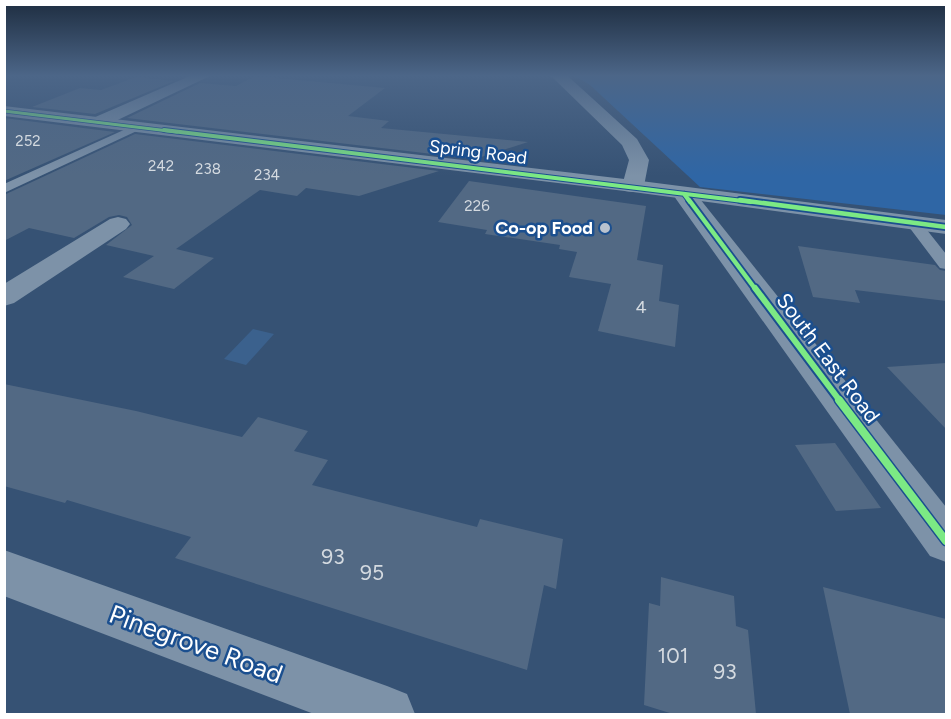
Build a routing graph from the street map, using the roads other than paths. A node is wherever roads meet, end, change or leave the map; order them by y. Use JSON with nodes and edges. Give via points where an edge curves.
{"nodes":[{"id":1,"x":129,"y":109,"type":"edge"},
{"id":2,"x":594,"y":109,"type":"edge"},
{"id":3,"x":4,"y":111,"type":"edge"},
{"id":4,"x":99,"y":122,"type":"junction"},
{"id":5,"x":137,"y":127,"type":"junction"},
{"id":6,"x":633,"y":186,"type":"junction"},
{"id":7,"x":4,"y":189,"type":"edge"},
{"id":8,"x":684,"y":194,"type":"junction"},
{"id":9,"x":914,"y":223,"type":"junction"},
{"id":10,"x":118,"y":224,"type":"dead end"},
{"id":11,"x":946,"y":227,"type":"edge"},
{"id":12,"x":946,"y":264,"type":"edge"},
{"id":13,"x":4,"y":297,"type":"edge"},
{"id":14,"x":946,"y":541,"type":"edge"},
{"id":15,"x":5,"y":575,"type":"edge"},
{"id":16,"x":387,"y":714,"type":"edge"}],
"edges":[{"from":1,"to":4,"type":"street"},
{"from":2,"to":6,"type":"street","via":[[630,143],[639,160]]},
{"from":3,"to":4,"type":"street","name":"Spring Road"},
{"from":4,"to":5,"type":"street","name":"Spring Road"},
{"from":5,"to":6,"type":"street","name":"Spring Road"},
{"from":5,"to":7,"type":"lane"},
{"from":6,"to":8,"type":"street","name":"Spring Road"},
{"from":8,"to":9,"type":"street","name":"Spring Road"},
{"from":8,"to":14,"type":"street","name":"South East Road"},
{"from":9,"to":11,"type":"street","name":"Spring Road"},
{"from":9,"to":12,"type":"lane"},
{"from":10,"to":13,"type":"street"},
{"from":15,"to":16,"type":"street","name":"Pinegrove Road"}]}
